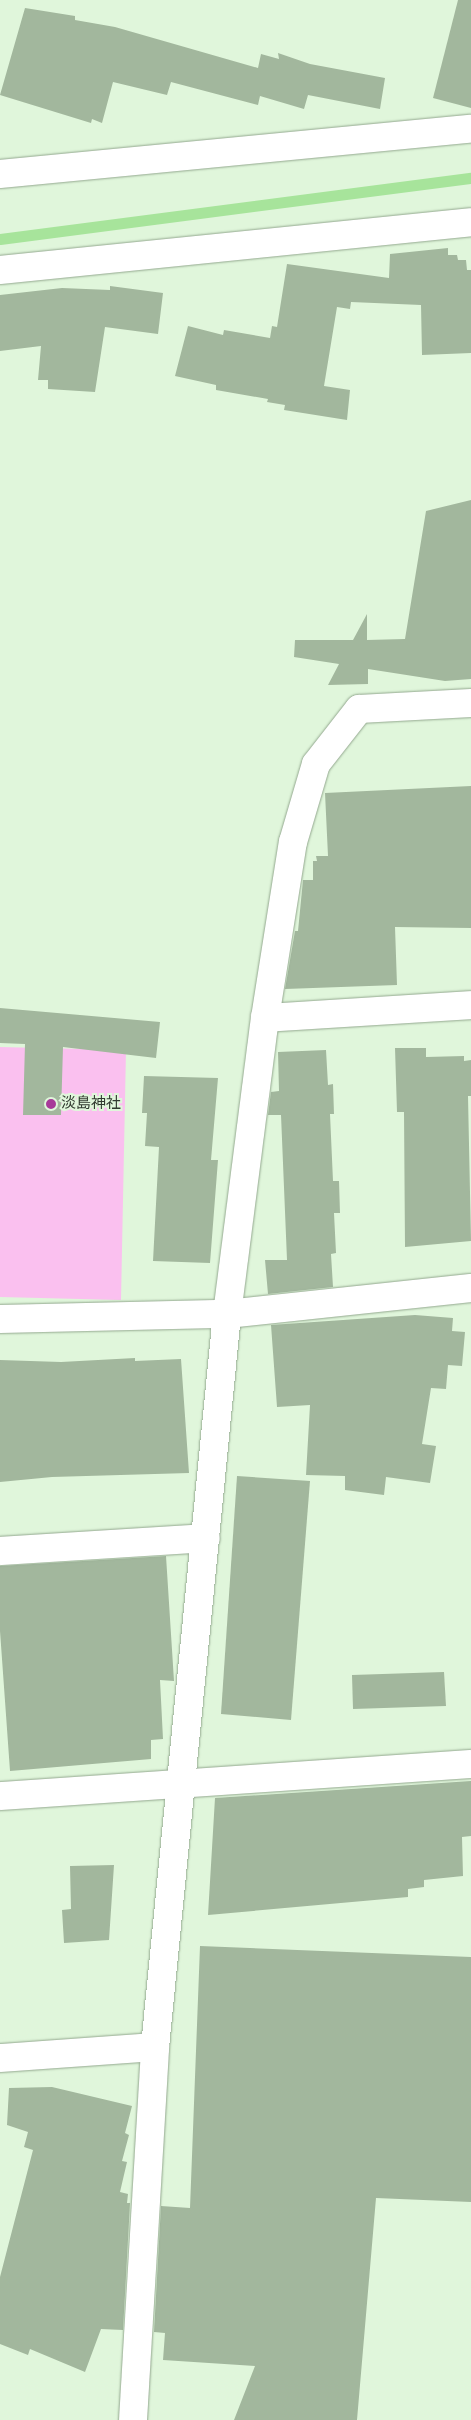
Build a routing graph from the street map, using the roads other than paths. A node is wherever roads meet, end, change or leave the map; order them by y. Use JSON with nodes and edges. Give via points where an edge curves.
{"nodes":[{"id":1,"x":471,"y":129,"type":"edge"},
{"id":2,"x":0,"y":174,"type":"edge"},
{"id":3,"x":471,"y":222,"type":"edge"},
{"id":4,"x":0,"y":270,"type":"edge"},
{"id":5,"x":471,"y":703,"type":"edge"},
{"id":6,"x":471,"y":1005,"type":"edge"},
{"id":7,"x":265,"y":1018,"type":"junction"},
{"id":8,"x":471,"y":1288,"type":"edge"},
{"id":9,"x":227,"y":1314,"type":"junction"},
{"id":10,"x":0,"y":1319,"type":"edge"},
{"id":11,"x":206,"y":1538,"type":"junction"},
{"id":12,"x":0,"y":1551,"type":"edge"},
{"id":13,"x":471,"y":1764,"type":"edge"},
{"id":14,"x":182,"y":1783,"type":"junction"},
{"id":15,"x":0,"y":1796,"type":"edge"},
{"id":16,"x":155,"y":2047,"type":"junction"},
{"id":17,"x":0,"y":2058,"type":"edge"},
{"id":18,"x":133,"y":2420,"type":"edge"}],
"edges":[{"from":1,"to":2,"type":"street"},
{"from":3,"to":4,"type":"street"},
{"from":5,"to":7,"type":"street","via":[[358,709],[316,764],[293,842]]},
{"from":6,"to":7,"type":"street"},
{"from":7,"to":9,"type":"street"},
{"from":8,"to":9,"type":"street"},
{"from":9,"to":10,"type":"street"},
{"from":9,"to":11,"type":"street"},
{"from":11,"to":12,"type":"street"},
{"from":11,"to":14,"type":"street"},
{"from":13,"to":14,"type":"street"},
{"from":14,"to":15,"type":"street"},
{"from":14,"to":16,"type":"street"},
{"from":16,"to":17,"type":"street"},
{"from":16,"to":18,"type":"street"}]}
